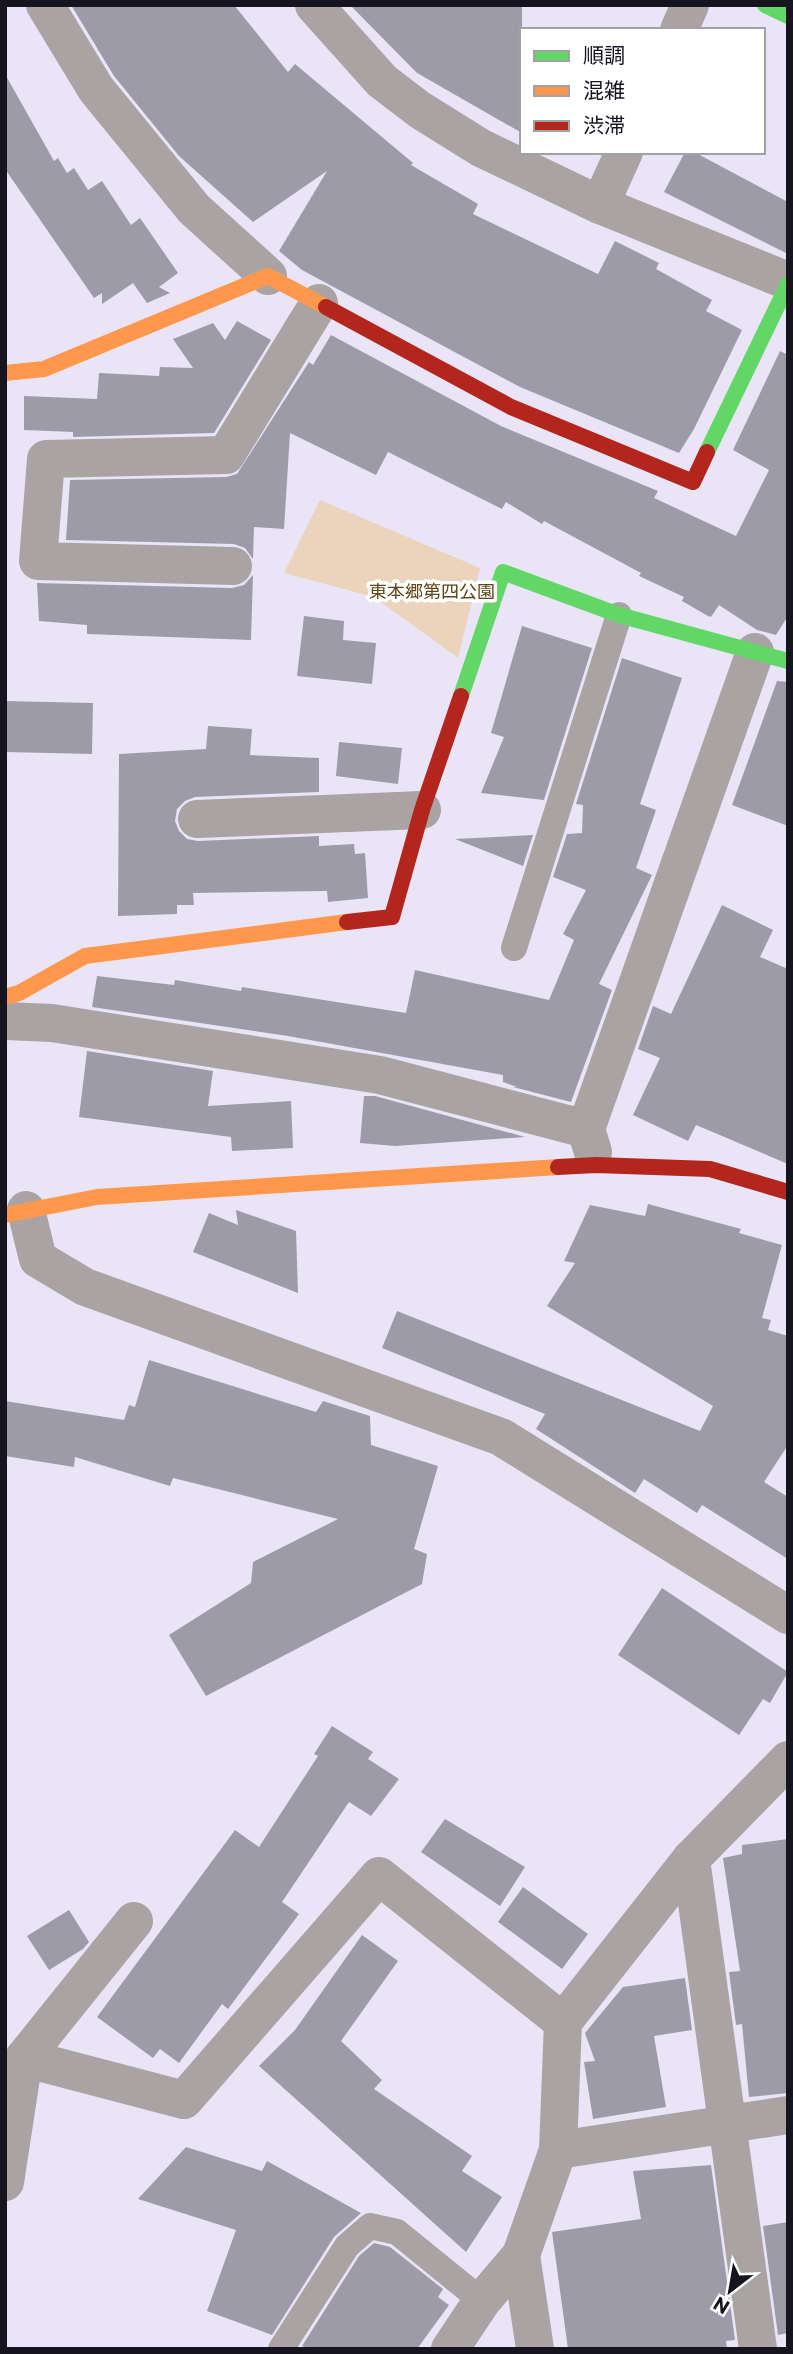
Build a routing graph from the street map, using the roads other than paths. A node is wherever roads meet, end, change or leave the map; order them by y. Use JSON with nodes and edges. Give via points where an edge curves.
{"nodes":[{"id":1,"x":46,"y":5,"type":"edge"},
{"id":2,"x":314,"y":5,"type":"edge"},
{"id":3,"x":690,"y":5,"type":"edge"},
{"id":4,"x":765,"y":5,"type":"edge"},
{"id":5,"x":788,"y":16,"type":"edge"},
{"id":6,"x":680,"y":28,"type":"edge"},
{"id":7,"x":623,"y":154,"type":"edge"},
{"id":8,"x":600,"y":205,"type":"junction"},
{"id":9,"x":268,"y":276,"type":"junction"},
{"id":10,"x":788,"y":283,"type":"edge"},
{"id":11,"x":319,"y":303,"type":"junction"},
{"id":12,"x":5,"y":373,"type":"edge"},
{"id":13,"x":233,"y":566,"type":"dead end"},
{"id":14,"x":619,"y":615,"type":"junction"},
{"id":15,"x":771,"y":657,"type":"edge"},
{"id":16,"x":422,"y":810,"type":"junction"},
{"id":17,"x":197,"y":819,"type":"dead end"},
{"id":18,"x":514,"y":948,"type":"dead end"},
{"id":19,"x":5,"y":997,"type":"edge"},
{"id":20,"x":5,"y":1021,"type":"edge"},
{"id":21,"x":591,"y":1147,"type":"junction"},
{"id":22,"x":788,"y":1192,"type":"edge"},
{"id":23,"x":16,"y":1213,"type":"edge"},
{"id":24,"x":788,"y":1615,"type":"edge"},
{"id":25,"x":788,"y":1760,"type":"edge"},
{"id":26,"x":691,"y":1859,"type":"junction"},
{"id":27,"x":134,"y":1921,"type":"dead end"},
{"id":28,"x":563,"y":2022,"type":"junction"},
{"id":29,"x":24,"y":2058,"type":"junction"},
{"id":30,"x":788,"y":2115,"type":"edge"},
{"id":31,"x":729,"y":2123,"type":"junction"},
{"id":32,"x":558,"y":2150,"type":"junction"},
{"id":33,"x":5,"y":2182,"type":"edge"},
{"id":34,"x":521,"y":2255,"type":"junction"},
{"id":35,"x":482,"y":2301,"type":"junction"},
{"id":36,"x":281,"y":2349,"type":"edge"},
{"id":37,"x":450,"y":2349,"type":"edge"},
{"id":38,"x":535,"y":2349,"type":"edge"},
{"id":39,"x":758,"y":2349,"type":"edge"}],
"edges":[{"from":1,"to":9,"type":"street","via":[[96,89],[186,199]]},
{"from":2,"to":8,"type":"street","via":[[382,80],[420,110],[481,148]]},
{"from":3,"to":6,"type":"street"},
{"from":4,"to":5,"type":"street"},
{"from":7,"to":8,"type":"street"},
{"from":8,"to":10,"type":"street"},
{"from":9,"to":11,"type":"street"},
{"from":9,"to":12,"type":"street","via":[[44,369]]},
{"from":10,"to":11,"type":"street","via":[[693,482],[511,407]]},
{"from":11,"to":13,"type":"street","via":[[226,455],[46,459],[38,561]]},
{"from":14,"to":15,"type":"street"},
{"from":14,"to":16,"type":"street","via":[[503,572]]},
{"from":14,"to":18,"type":"lane"},
{"from":15,"to":21,"type":"street"},
{"from":16,"to":17,"type":"street"},
{"from":16,"to":19,"type":"street","via":[[392,917],[85,956]]},
{"from":20,"to":21,"type":"street","via":[[52,1023],[380,1075]]},
{"from":21,"to":22,"type":"street","via":[[710,1169]]},
{"from":21,"to":23,"type":"street","via":[[97,1197]]},
{"from":23,"to":24,"type":"street","via":[[37,1259],[85,1287],[500,1437]]},
{"from":25,"to":26,"type":"street"},
{"from":26,"to":28,"type":"street"},
{"from":26,"to":31,"type":"street"},
{"from":27,"to":29,"type":"street"},
{"from":28,"to":29,"type":"street","via":[[379,1876],[184,2100]]},
{"from":28,"to":32,"type":"street"},
{"from":29,"to":33,"type":"street"},
{"from":30,"to":31,"type":"street"},
{"from":31,"to":32,"type":"street"},
{"from":31,"to":39,"type":"street"},
{"from":32,"to":34,"type":"street"},
{"from":34,"to":35,"type":"street"},
{"from":34,"to":38,"type":"street"},
{"from":35,"to":36,"type":"lane","via":[[397,2232],[370,2226],[347,2246]]},
{"from":35,"to":37,"type":"street"}]}
